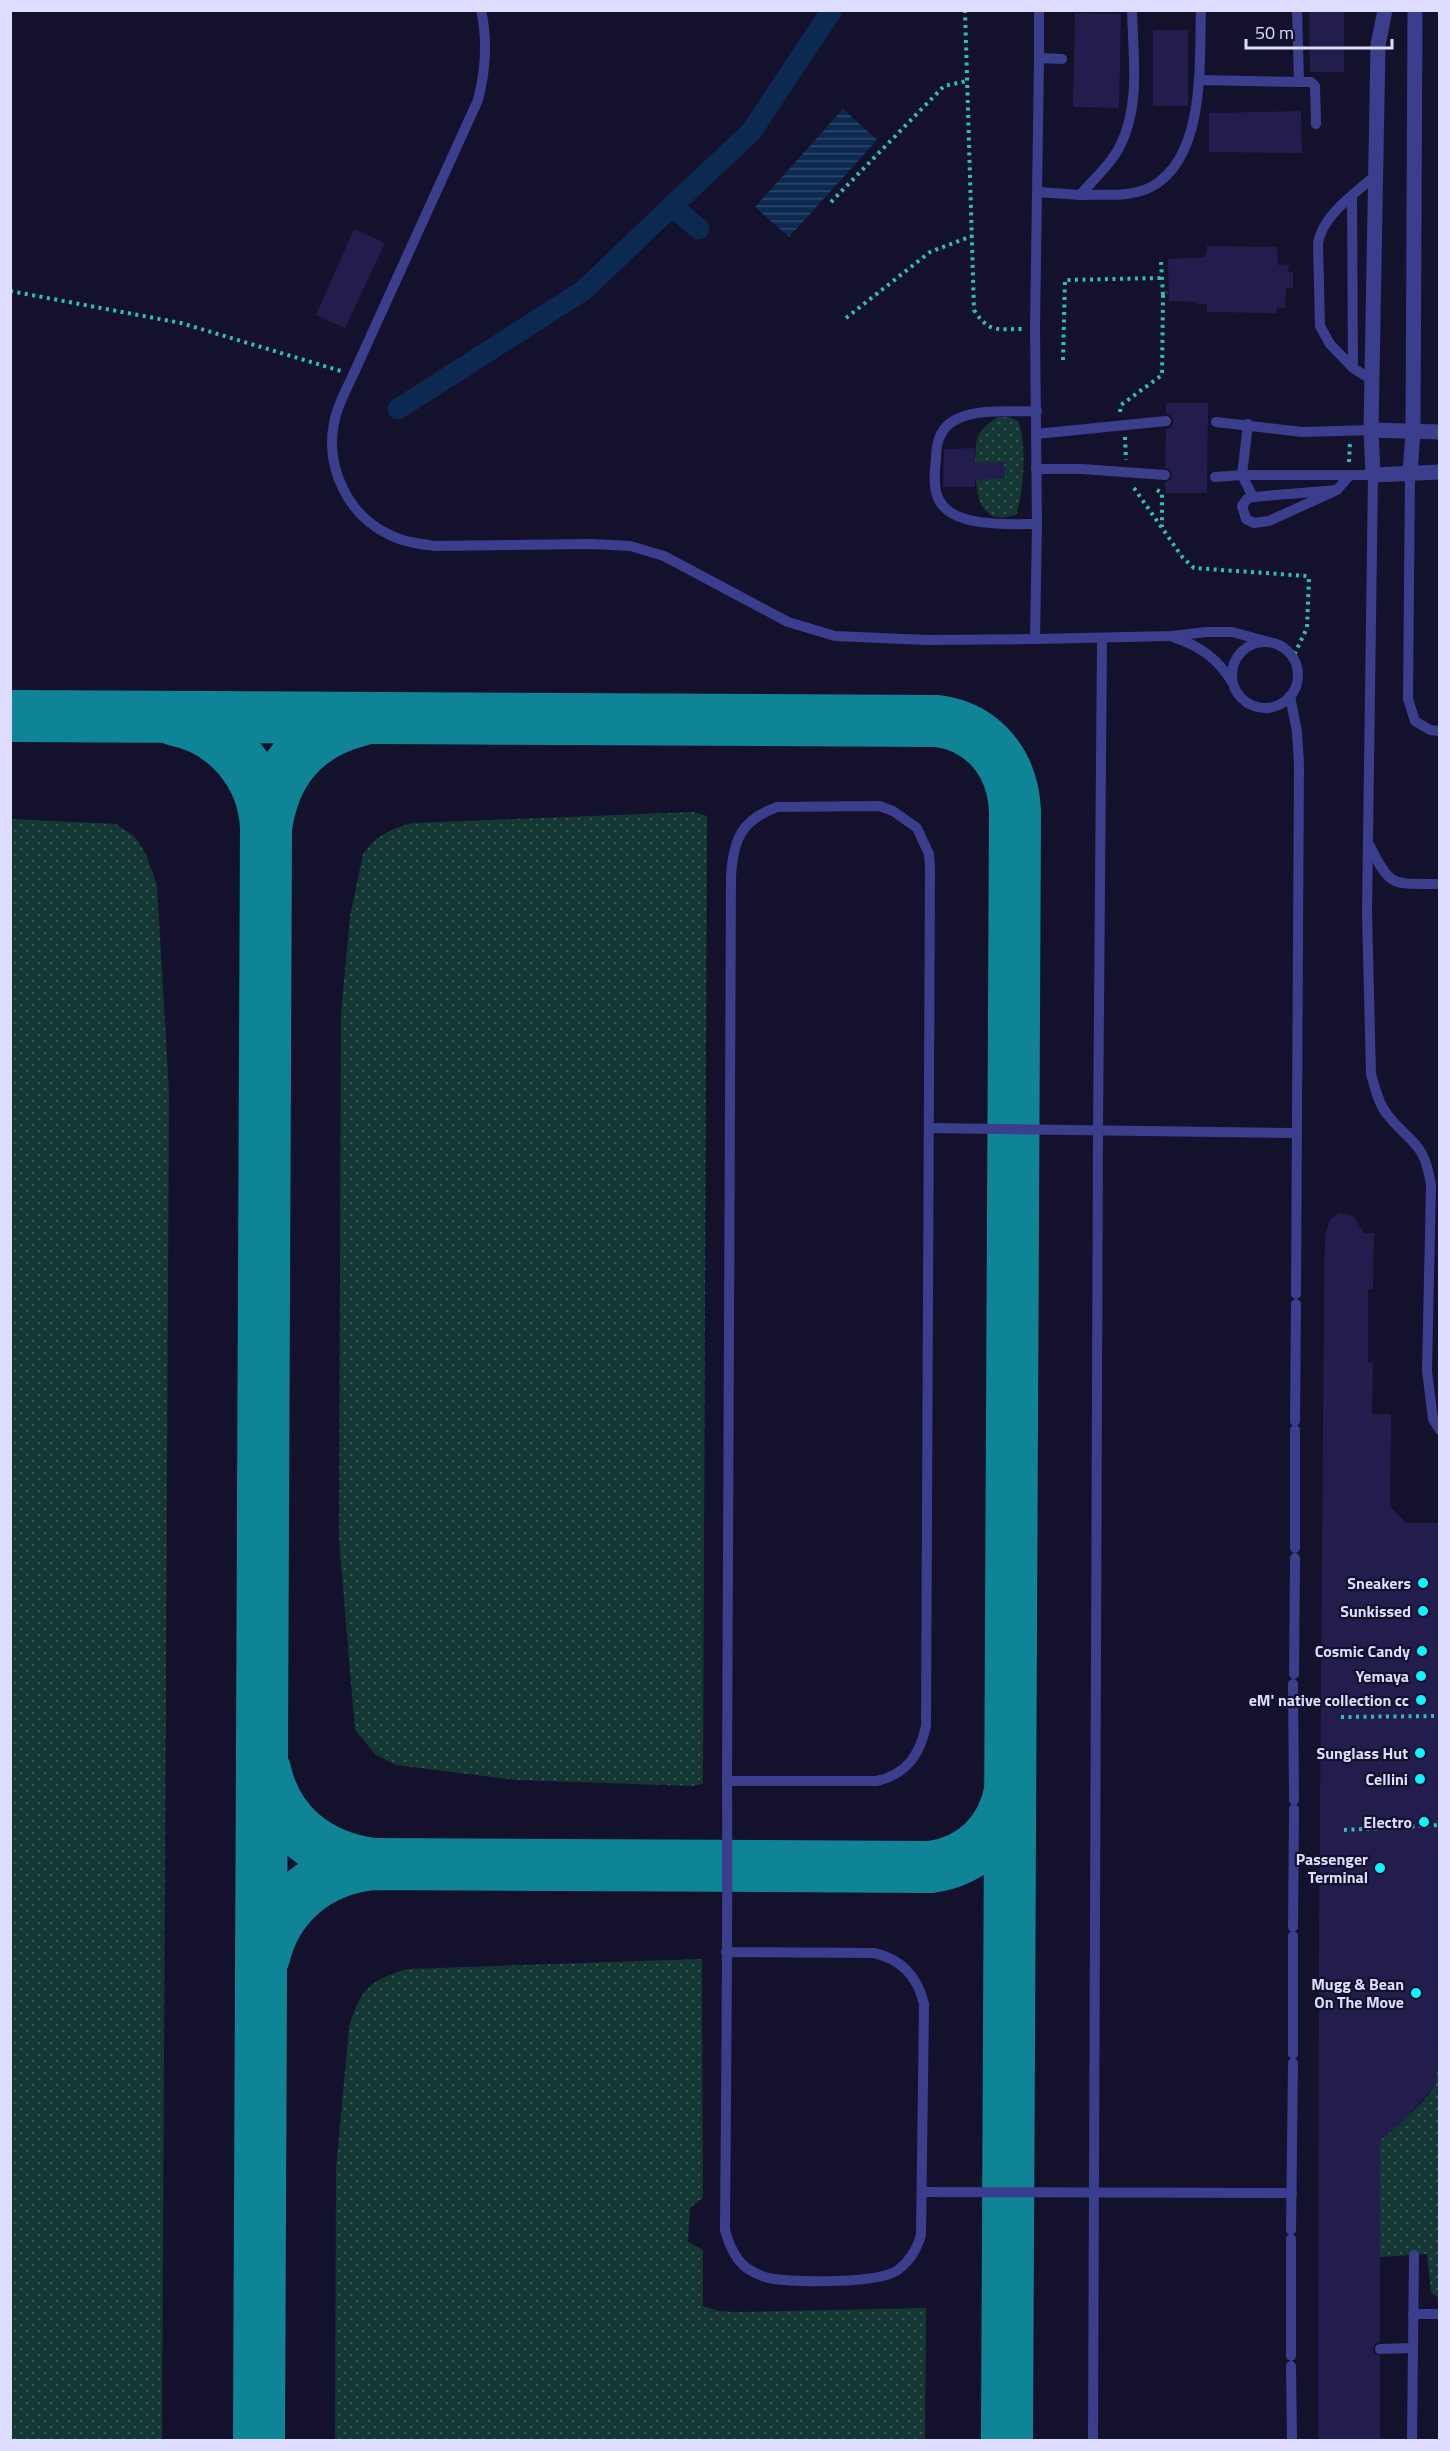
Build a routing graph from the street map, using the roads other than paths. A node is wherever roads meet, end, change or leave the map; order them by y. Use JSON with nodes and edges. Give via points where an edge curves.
{"nodes":[{"id":1,"x":481,"y":10,"type":"edge"},
{"id":2,"x":1039,"y":10,"type":"edge"},
{"id":3,"x":1132,"y":10,"type":"edge"},
{"id":4,"x":1201,"y":10,"type":"edge"},
{"id":5,"x":1297,"y":10,"type":"edge"},
{"id":6,"x":1385,"y":10,"type":"edge"},
{"id":7,"x":1415,"y":10,"type":"edge"},
{"id":8,"x":1039,"y":58,"type":"junction"},
{"id":9,"x":1062,"y":59,"type":"dead end"},
{"id":10,"x":1199,"y":80,"type":"junction"},
{"id":11,"x":1299,"y":82,"type":"junction"},
{"id":12,"x":1316,"y":124,"type":"dead end"},
{"id":13,"x":1377,"y":174,"type":"junction"},
{"id":14,"x":1038,"y":192,"type":"junction"},
{"id":15,"x":1080,"y":195,"type":"junction"},
{"id":16,"x":1352,"y":197,"type":"junction"},
{"id":17,"x":1353,"y":368,"type":"junction"},
{"id":18,"x":1372,"y":380,"type":"junction"},
{"id":19,"x":1037,"y":411,"type":"junction"},
{"id":20,"x":1166,"y":422,"type":"dead end"},
{"id":21,"x":1216,"y":422,"type":"dead end"},
{"id":22,"x":1248,"y":424,"type":"junction"},
{"id":23,"x":1371,"y":430,"type":"junction"},
{"id":24,"x":1413,"y":431,"type":"junction"},
{"id":25,"x":1440,"y":432,"type":"edge"},
{"id":26,"x":1036,"y":434,"type":"junction"},
{"id":27,"x":1036,"y":470,"type":"junction"},
{"id":28,"x":1440,"y":472,"type":"edge"},
{"id":29,"x":1410,"y":474,"type":"junction"},
{"id":30,"x":1165,"y":475,"type":"dead end"},
{"id":31,"x":1242,"y":475,"type":"junction"},
{"id":32,"x":1372,"y":475,"type":"junction"},
{"id":33,"x":1349,"y":476,"type":"junction"},
{"id":34,"x":1215,"y":477,"type":"dead end"},
{"id":35,"x":1337,"y":490,"type":"junction"},
{"id":36,"x":1253,"y":497,"type":"junction"},
{"id":37,"x":1037,"y":524,"type":"junction"},
{"id":38,"x":1172,"y":636,"type":"junction"},
{"id":39,"x":1102,"y":638,"type":"junction"},
{"id":40,"x":1035,"y":639,"type":"junction"},
{"id":41,"x":1269,"y":642,"type":"junction"},
{"id":42,"x":1233,"y":685,"type":"junction"},
{"id":43,"x":1290,"y":696,"type":"junction"},
{"id":44,"x":1440,"y":731,"type":"edge"},
{"id":45,"x":1369,"y":845,"type":"junction"},
{"id":46,"x":1440,"y":884,"type":"edge"},
{"id":47,"x":928,"y":1128,"type":"junction"},
{"id":48,"x":1098,"y":1131,"type":"junction"},
{"id":49,"x":1297,"y":1132,"type":"junction"},
{"id":50,"x":1440,"y":1430,"type":"edge"},
{"id":51,"x":727,"y":1781,"type":"junction"},
{"id":52,"x":726,"y":1952,"type":"junction"},
{"id":53,"x":922,"y":2192,"type":"junction"},
{"id":54,"x":1094,"y":2192,"type":"junction"},
{"id":55,"x":1292,"y":2193,"type":"junction"},
{"id":56,"x":1414,"y":2255,"type":"dead end"},
{"id":57,"x":1413,"y":2314,"type":"junction"},
{"id":58,"x":1440,"y":2314,"type":"edge"},
{"id":59,"x":1413,"y":2348,"type":"junction"},
{"id":60,"x":1380,"y":2349,"type":"dead end"},
{"id":61,"x":1093,"y":2440,"type":"edge"},
{"id":62,"x":1292,"y":2440,"type":"edge"},
{"id":63,"x":1412,"y":2440,"type":"edge"}],
"edges":[{"from":1,"to":40,"type":"lane","via":[[486,49],[478,100],[334,422],[335,468],[353,506],[390,536],[413,543],[630,546],[664,556],[788,621],[835,636]]},
{"from":2,"to":8,"type":"lane"},
{"from":3,"to":15,"type":"lane","via":[[1134,83],[1128,130],[1118,150]]},
{"from":4,"to":10,"type":"lane"},
{"from":5,"to":11,"type":"lane"},
{"from":6,"to":13,"type":"street","via":[[1378,45]]},
{"from":7,"to":24,"type":"street"},
{"from":8,"to":9,"type":"lane"},
{"from":8,"to":14,"type":"lane"},
{"from":10,"to":11,"type":"lane"},
{"from":10,"to":15,"type":"lane","via":[[1198,109],[1186,146],[1174,167],[1153,186],[1127,194]]},
{"from":11,"to":12,"type":"lane","via":[[1315,86]]},
{"from":13,"to":16,"type":"lane"},
{"from":13,"to":18,"type":"street"},
{"from":14,"to":15,"type":"lane"},
{"from":14,"to":19,"type":"lane"},
{"from":16,"to":17,"type":"lane"},
{"from":16,"to":17,"type":"lane","via":[[1328,219],[1318,243],[1320,326],[1330,344]]},
{"from":17,"to":18,"type":"lane"},
{"from":18,"to":23,"type":"street"},
{"from":19,"to":26,"type":"lane"},
{"from":19,"to":37,"type":"lane","via":[[969,414],[953,421],[943,429],[936,443],[935,484],[937,497],[945,508],[959,517],[996,524]]},
{"from":20,"to":26,"type":"lane"},
{"from":21,"to":22,"type":"lane"},
{"from":22,"to":23,"type":"lane","via":[[1302,432]]},
{"from":22,"to":31,"type":"lane"},
{"from":23,"to":24,"type":"street"},
{"from":23,"to":32,"type":"street"},
{"from":24,"to":25,"type":"street"},
{"from":24,"to":29,"type":"street"},
{"from":26,"to":27,"type":"lane"},
{"from":27,"to":30,"type":"lane","via":[[1082,468]]},
{"from":27,"to":37,"type":"lane"},
{"from":28,"to":29,"type":"street"},
{"from":29,"to":32,"type":"street"},
{"from":29,"to":44,"type":"lane","via":[[1408,699],[1415,721]]},
{"from":31,"to":33,"type":"lane"},
{"from":31,"to":34,"type":"lane"},
{"from":31,"to":36,"type":"lane"},
{"from":32,"to":33,"type":"lane"},
{"from":32,"to":45,"type":"lane"},
{"from":33,"to":35,"type":"lane"},
{"from":35,"to":36,"type":"lane"},
{"from":35,"to":36,"type":"lane","via":[[1269,521],[1254,523],[1245,519],[1242,506]]},
{"from":37,"to":40,"type":"lane"},
{"from":38,"to":39,"type":"lane"},
{"from":38,"to":41,"type":"lane","via":[[1232,632]]},
{"from":38,"to":42,"type":"lane","via":[[1203,650],[1223,667]]},
{"from":39,"to":40,"type":"lane"},
{"from":39,"to":48,"type":"lane"},
{"from":41,"to":42,"type":"lane","via":[[1248,647],[1240,654],[1234,663]]},
{"from":41,"to":43,"type":"lane","via":[[1293,657],[1298,677]]},
{"from":42,"to":43,"type":"lane","via":[[1240,697],[1266,708],[1279,705]]},
{"from":43,"to":49,"type":"lane","via":[[1299,764]]},
{"from":45,"to":46,"type":"lane","via":[[1391,880]]},
{"from":45,"to":50,"type":"lane","via":[[1371,1074],[1386,1113],[1424,1153],[1429,1170],[1427,1371],[1433,1419]]},
{"from":47,"to":48,"type":"lane"},
{"from":47,"to":51,"type":"lane","via":[[926,1714],[920,1749],[906,1767],[876,1781]]},
{"from":47,"to":51,"type":"lane","via":[[930,868],[924,840],[904,817],[879,806],[777,807],[761,813],[738,838],[731,877]]},
{"from":48,"to":49,"type":"lane"},
{"from":48,"to":54,"type":"lane"},
{"from":49,"to":55,"type":"lane"},
{"from":51,"to":52,"type":"lane"},
{"from":52,"to":53,"type":"lane","via":[[874,1953],[894,1959],[910,1973],[924,2004]]},
{"from":52,"to":53,"type":"lane","via":[[725,2230],[734,2253],[747,2268],[773,2279],[872,2280],[889,2275],[906,2263],[917,2247]]},
{"from":53,"to":54,"type":"lane"},
{"from":54,"to":55,"type":"lane"},
{"from":54,"to":61,"type":"lane"},
{"from":55,"to":62,"type":"lane"},
{"from":56,"to":57,"type":"lane"},
{"from":57,"to":58,"type":"lane"},
{"from":57,"to":59,"type":"lane"},
{"from":59,"to":60,"type":"lane"},
{"from":59,"to":63,"type":"lane"}]}
